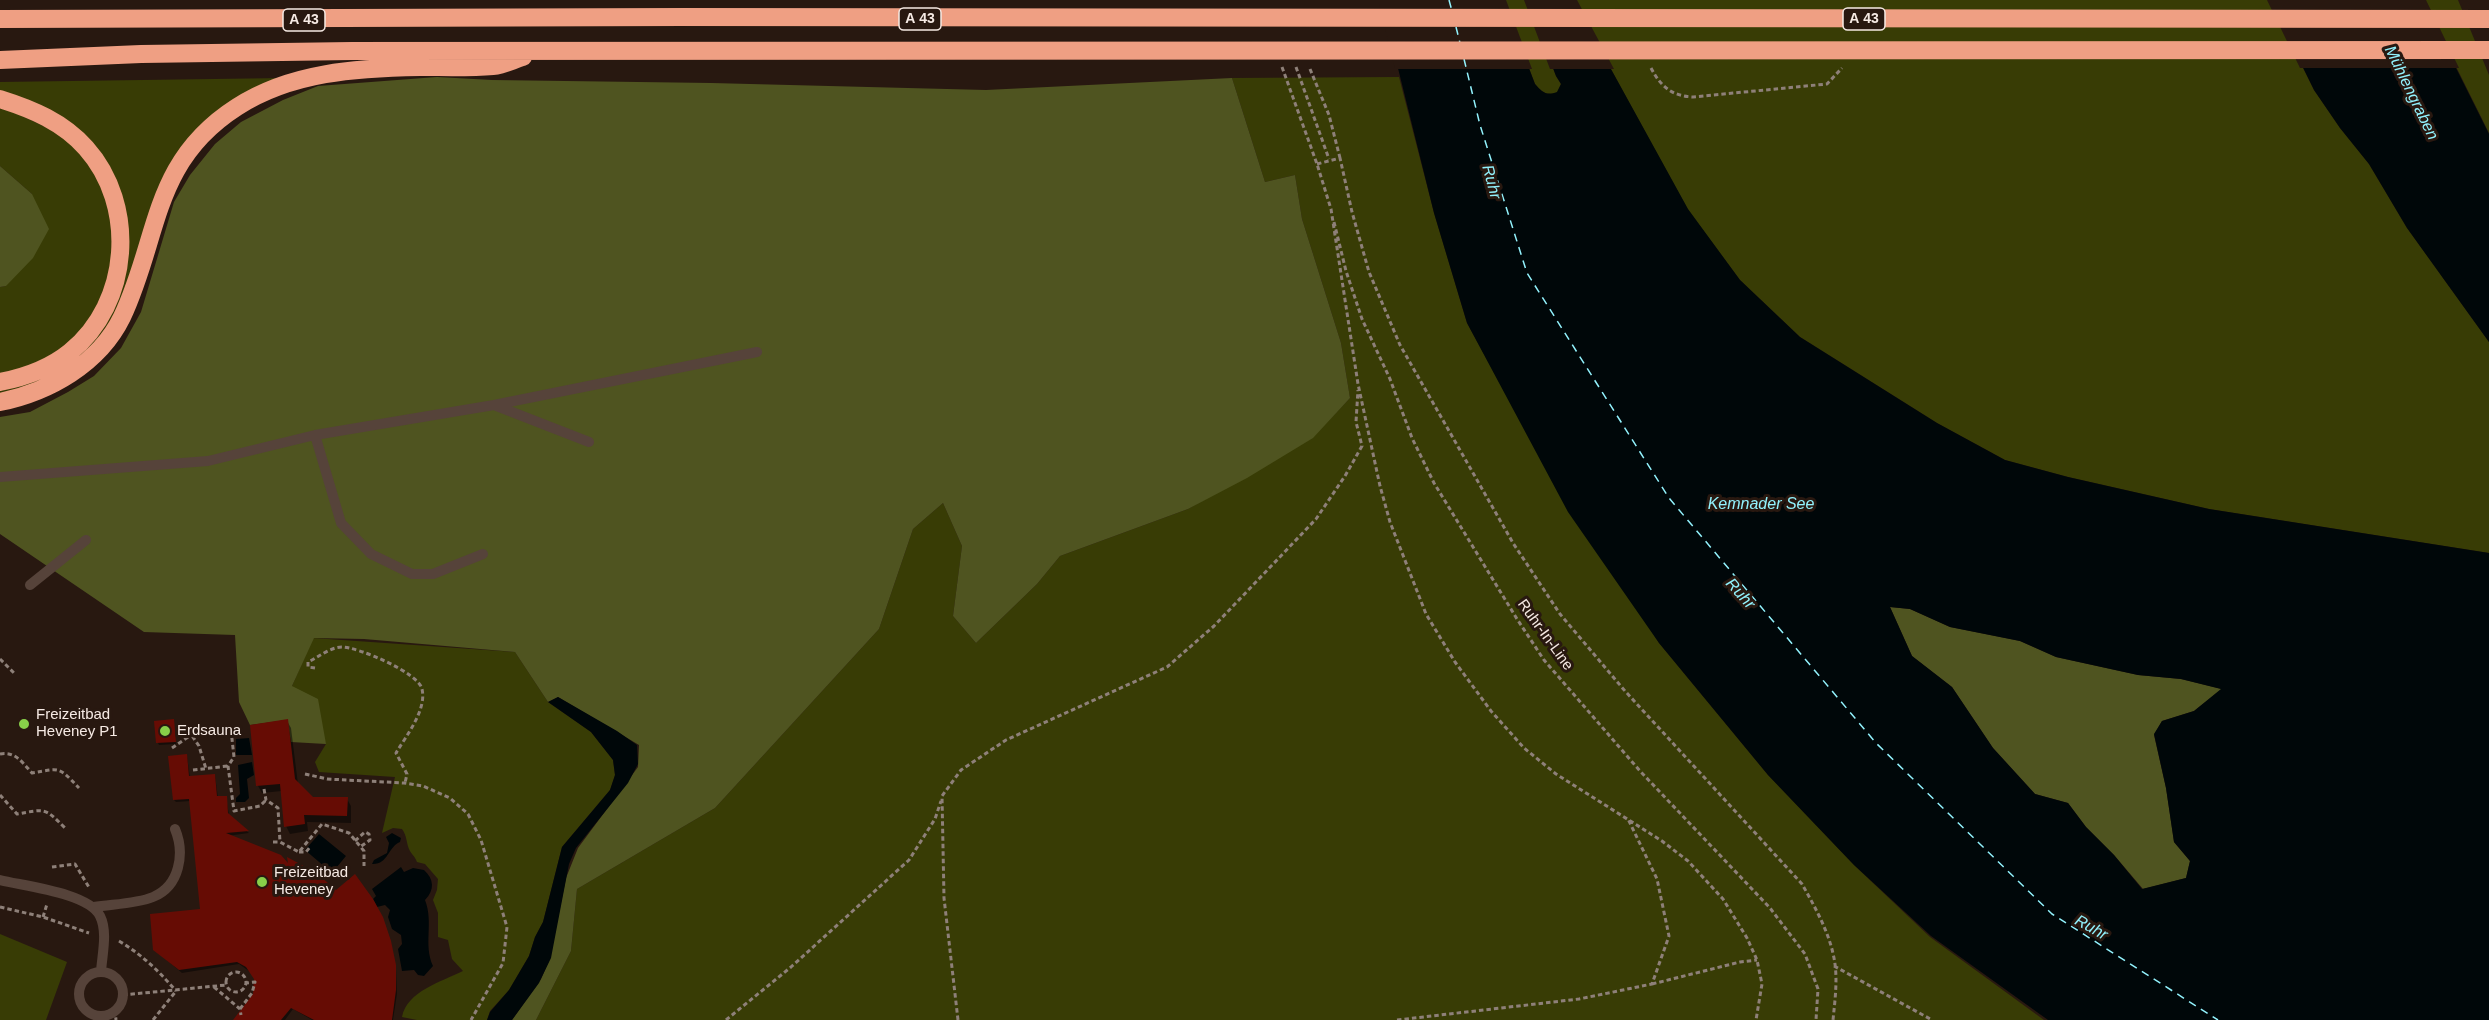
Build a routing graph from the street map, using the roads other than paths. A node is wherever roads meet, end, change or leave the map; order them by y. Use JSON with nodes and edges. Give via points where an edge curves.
{"nodes":[{"id":1,"x":2,"y":19,"type":"edge"},
{"id":2,"x":2489,"y":19,"type":"edge"},
{"id":3,"x":2489,"y":50,"type":"edge"},
{"id":4,"x":544,"y":51,"type":"junction"},
{"id":5,"x":0,"y":60,"type":"edge"},
{"id":6,"x":0,"y":99,"type":"edge"},
{"id":7,"x":757,"y":352,"type":"dead end"},
{"id":8,"x":0,"y":382,"type":"edge"},
{"id":9,"x":0,"y":402,"type":"edge"},
{"id":10,"x":494,"y":405,"type":"junction"},
{"id":11,"x":315,"y":435,"type":"junction"},
{"id":12,"x":589,"y":441,"type":"dead end"},
{"id":13,"x":0,"y":477,"type":"edge"},
{"id":14,"x":86,"y":540,"type":"dead end"},
{"id":15,"x":483,"y":554,"type":"dead end"},
{"id":16,"x":30,"y":585,"type":"dead end"},
{"id":17,"x":175,"y":829,"type":"dead end"},
{"id":18,"x":0,"y":880,"type":"edge"},
{"id":19,"x":94,"y":907,"type":"junction"},
{"id":20,"x":101,"y":972,"type":"junction"},
{"id":21,"x":116,"y":1015,"type":"edge"}],
"edges":[{"from":1,"to":2,"type":"highway","number":"A 43"},
{"from":3,"to":4,"type":"highway","number":"A 43"},
{"from":4,"to":5,"type":"highway","number":"A 43","via":[[141,54]]},
{"from":4,"to":9,"type":"highway","via":[[494,66],[363,69],[317,75],[270,89],[237,106],[213,124],[174,172],[122,318],[108,339],[65,378],[35,393]]},
{"from":6,"to":8,"type":"highway","via":[[49,118],[86,147],[103,171],[114,198],[121,246],[107,307],[91,331],[50,366],[23,378]]},
{"from":7,"to":10,"type":"lane"},
{"from":10,"to":11,"type":"lane"},
{"from":10,"to":12,"type":"lane"},
{"from":11,"to":13,"type":"lane","via":[[208,462]]},
{"from":11,"to":15,"type":"lane","via":[[341,523],[371,554],[412,574],[433,574]]},
{"from":14,"to":16,"type":"lane"},
{"from":17,"to":19,"type":"lane","via":[[181,856],[168,886],[151,898]]},
{"from":18,"to":19,"type":"lane"},
{"from":19,"to":20,"type":"lane","via":[[104,936]]},
{"from":20,"to":21,"type":"lane","via":[[118,980],[123,995]]},
{"from":20,"to":21,"type":"lane","via":[[83,981],[81,1002],[94,1014]]}]}
